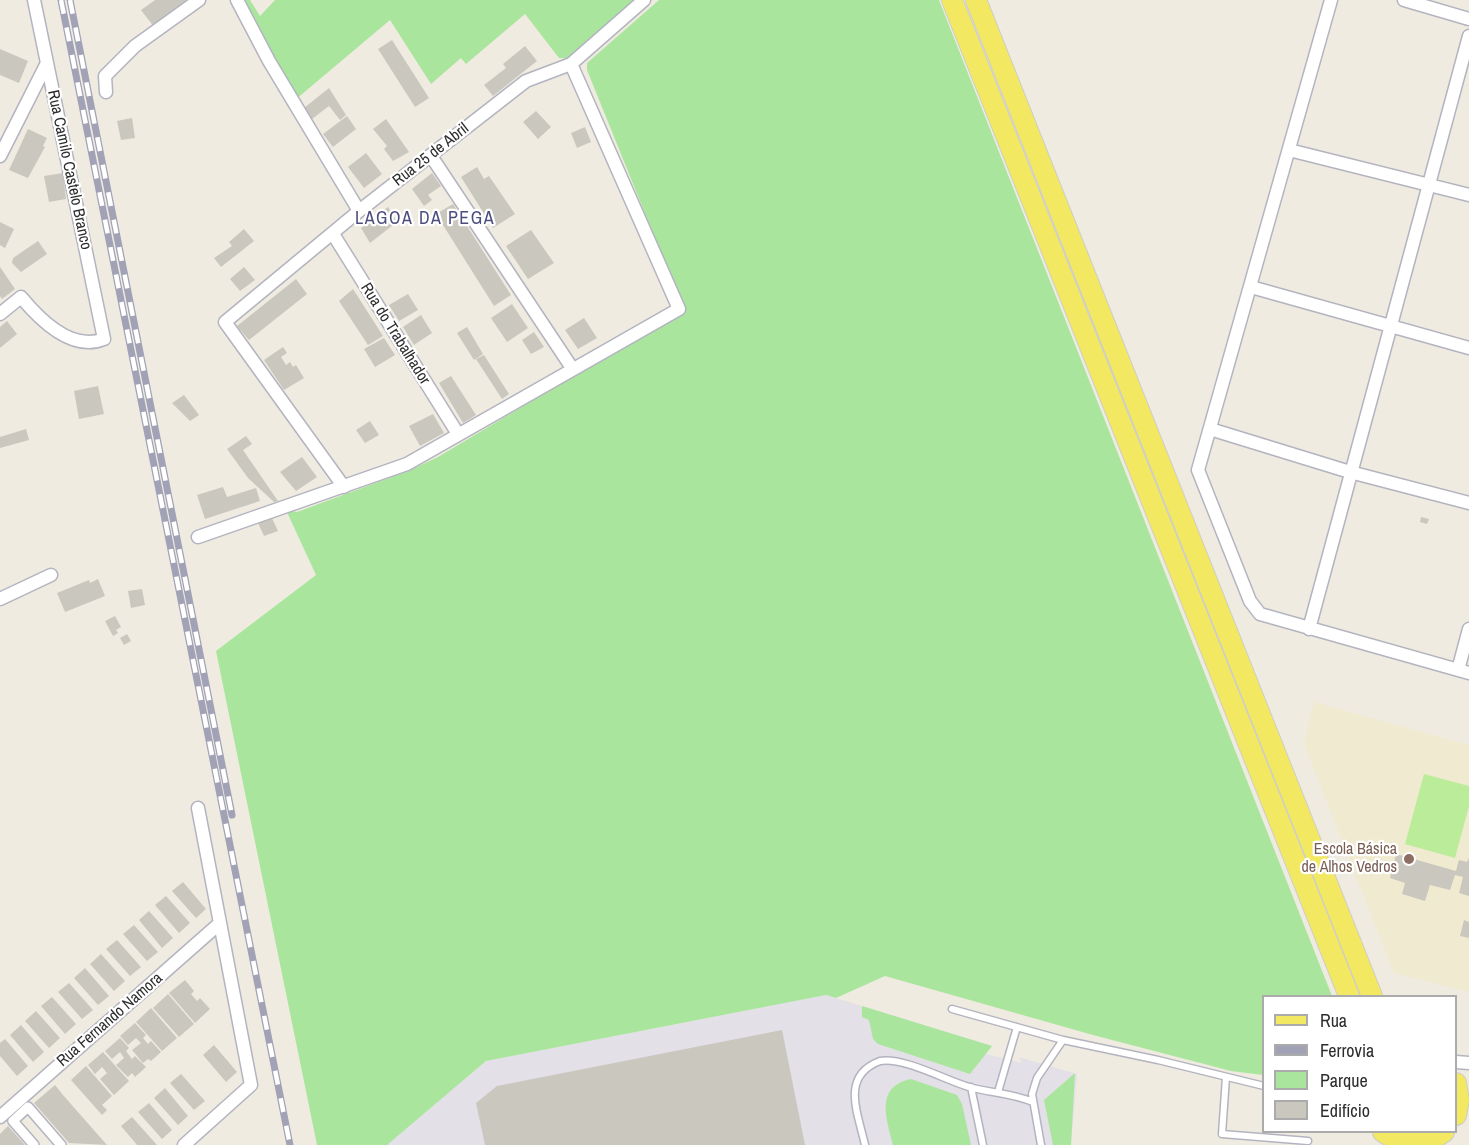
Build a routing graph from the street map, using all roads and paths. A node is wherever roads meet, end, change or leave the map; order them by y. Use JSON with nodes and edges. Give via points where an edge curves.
{"nodes":[{"id":1,"x":34,"y":0,"type":"edge"},
{"id":2,"x":199,"y":0,"type":"edge"},
{"id":3,"x":237,"y":0,"type":"edge"},
{"id":4,"x":644,"y":0,"type":"edge"},
{"id":5,"x":952,"y":0,"type":"edge"},
{"id":6,"x":976,"y":0,"type":"edge"},
{"id":7,"x":1331,"y":0,"type":"edge"},
{"id":8,"x":1404,"y":0,"type":"edge"},
{"id":9,"x":1469,"y":19,"type":"edge"},
{"id":10,"x":1469,"y":36,"type":"edge"},
{"id":11,"x":47,"y":63,"type":"junction"},
{"id":12,"x":571,"y":64,"type":"junction"},
{"id":13,"x":106,"y":92,"type":"dead end"},
{"id":14,"x":1289,"y":150,"type":"junction"},
{"id":15,"x":0,"y":156,"type":"edge"},
{"id":16,"x":431,"y":156,"type":"junction"},
{"id":17,"x":1428,"y":186,"type":"junction"},
{"id":18,"x":1469,"y":195,"type":"edge"},
{"id":19,"x":359,"y":212,"type":"junction"},
{"id":20,"x":333,"y":234,"type":"junction"},
{"id":21,"x":1251,"y":287,"type":"junction"},
{"id":22,"x":0,"y":314,"type":"edge"},
{"id":23,"x":1389,"y":327,"type":"junction"},
{"id":24,"x":1469,"y":348,"type":"edge"},
{"id":25,"x":572,"y":369,"type":"junction"},
{"id":26,"x":1210,"y":429,"type":"junction"},
{"id":27,"x":458,"y":434,"type":"junction"},
{"id":28,"x":1350,"y":472,"type":"junction"},
{"id":29,"x":344,"y":487,"type":"junction"},
{"id":30,"x":1469,"y":503,"type":"edge"},
{"id":31,"x":198,"y":537,"type":"dead end"},
{"id":32,"x":51,"y":575,"type":"dead end"},
{"id":33,"x":0,"y":599,"type":"edge"},
{"id":34,"x":1309,"y":629,"type":"junction"},
{"id":35,"x":1469,"y":629,"type":"edge"},
{"id":36,"x":1463,"y":671,"type":"edge"},
{"id":37,"x":198,"y":808,"type":"dead end"},
{"id":38,"x":220,"y":923,"type":"junction"},
{"id":39,"x":1349,"y":995,"type":"edge"},
{"id":40,"x":1372,"y":995,"type":"edge"},
{"id":41,"x":952,"y":1009,"type":"dead end"},
{"id":42,"x":1017,"y":1027,"type":"junction"},
{"id":43,"x":1063,"y":1040,"type":"junction"},
{"id":44,"x":1226,"y":1077,"type":"junction"},
{"id":45,"x":1262,"y":1086,"type":"edge"},
{"id":46,"x":971,"y":1088,"type":"junction"},
{"id":47,"x":998,"y":1092,"type":"junction"},
{"id":48,"x":1457,"y":1092,"type":"edge"},
{"id":49,"x":1469,"y":1094,"type":"edge"},
{"id":50,"x":1033,"y":1102,"type":"junction"},
{"id":51,"x":1457,"y":1108,"type":"edge"},
{"id":52,"x":1457,"y":1112,"type":"edge"},
{"id":53,"x":0,"y":1117,"type":"edge"},
{"id":54,"x":1442,"y":1133,"type":"edge"},
{"id":55,"x":1391,"y":1138,"type":"edge"},
{"id":56,"x":1308,"y":1141,"type":"dead end"},
{"id":57,"x":34,"y":1145,"type":"edge"},
{"id":58,"x":61,"y":1145,"type":"edge"},
{"id":59,"x":184,"y":1145,"type":"edge"},
{"id":60,"x":865,"y":1145,"type":"edge"},
{"id":61,"x":983,"y":1145,"type":"edge"},
{"id":62,"x":1041,"y":1145,"type":"edge"}],
"edges":[{"from":1,"to":11,"type":"street","name":"Rua Camilo Castelo Branco"},
{"from":2,"to":13,"type":"street","via":[[105,76]]},
{"from":3,"to":19,"type":"street"},
{"from":4,"to":12,"type":"street","name":"Rua 25 de Abril"},
{"from":5,"to":39,"type":"main road"},
{"from":6,"to":40,"type":"main road"},
{"from":7,"to":14,"type":"street"},
{"from":8,"to":9,"type":"street"},
{"from":10,"to":17,"type":"street"},
{"from":11,"to":15,"type":"street"},
{"from":11,"to":22,"type":"street","name":"Rua Camilo Castelo Branco","via":[[104,339],[80,342],[51,329],[21,297]]},
{"from":12,"to":16,"type":"street","name":"Rua 25 de Abril","via":[[526,81]]},
{"from":12,"to":25,"type":"street","via":[[679,309]]},
{"from":14,"to":17,"type":"street"},
{"from":14,"to":21,"type":"street"},
{"from":16,"to":19,"type":"street","name":"Rua 25 de Abril"},
{"from":16,"to":25,"type":"street"},
{"from":17,"to":18,"type":"street"},
{"from":17,"to":23,"type":"street"},
{"from":19,"to":20,"type":"street","name":"Rua 25 de Abril"},
{"from":20,"to":27,"type":"street","name":"Rua do Trabalhador"},
{"from":20,"to":29,"type":"street","name":"Rua 25 de Abril","via":[[225,322]]},
{"from":21,"to":23,"type":"street"},
{"from":21,"to":26,"type":"street"},
{"from":23,"to":24,"type":"street"},
{"from":23,"to":28,"type":"street"},
{"from":25,"to":27,"type":"street"},
{"from":26,"to":28,"type":"street"},
{"from":26,"to":34,"type":"street","via":[[1198,470],[1250,601],[1260,614]]},
{"from":27,"to":29,"type":"street","via":[[407,464]]},
{"from":28,"to":30,"type":"street"},
{"from":28,"to":34,"type":"street"},
{"from":29,"to":31,"type":"street"},
{"from":32,"to":33,"type":"street"},
{"from":34,"to":36,"type":"street"},
{"from":35,"to":36,"type":"street"},
{"from":37,"to":38,"type":"street"},
{"from":38,"to":53,"type":"street","name":"Rua Fernando Namora"},
{"from":38,"to":59,"type":"street","via":[[251,1085]]},
{"from":41,"to":42,"type":"lane"},
{"from":42,"to":43,"type":"lane"},
{"from":42,"to":47,"type":"lane"},
{"from":43,"to":44,"type":"lane"},
{"from":43,"to":50,"type":"lane","via":[[1034,1086]]},
{"from":44,"to":45,"type":"lane"},
{"from":44,"to":56,"type":"lane","via":[[1222,1134]]},
{"from":46,"to":47,"type":"lane"},
{"from":46,"to":60,"type":"lane","via":[[888,1060],[873,1064],[861,1074],[854,1088]]},
{"from":46,"to":61,"type":"lane"},
{"from":47,"to":50,"type":"lane","via":[[1016,1094]]},
{"from":48,"to":51,"type":"main road"},
{"from":49,"to":52,"type":"street"},
{"from":50,"to":62,"type":"lane"},
{"from":54,"to":55,"type":"main road","via":[[1425,1142]]},
{"from":57,"to":58,"type":"street","via":[[13,1121],[28,1107]]}]}
